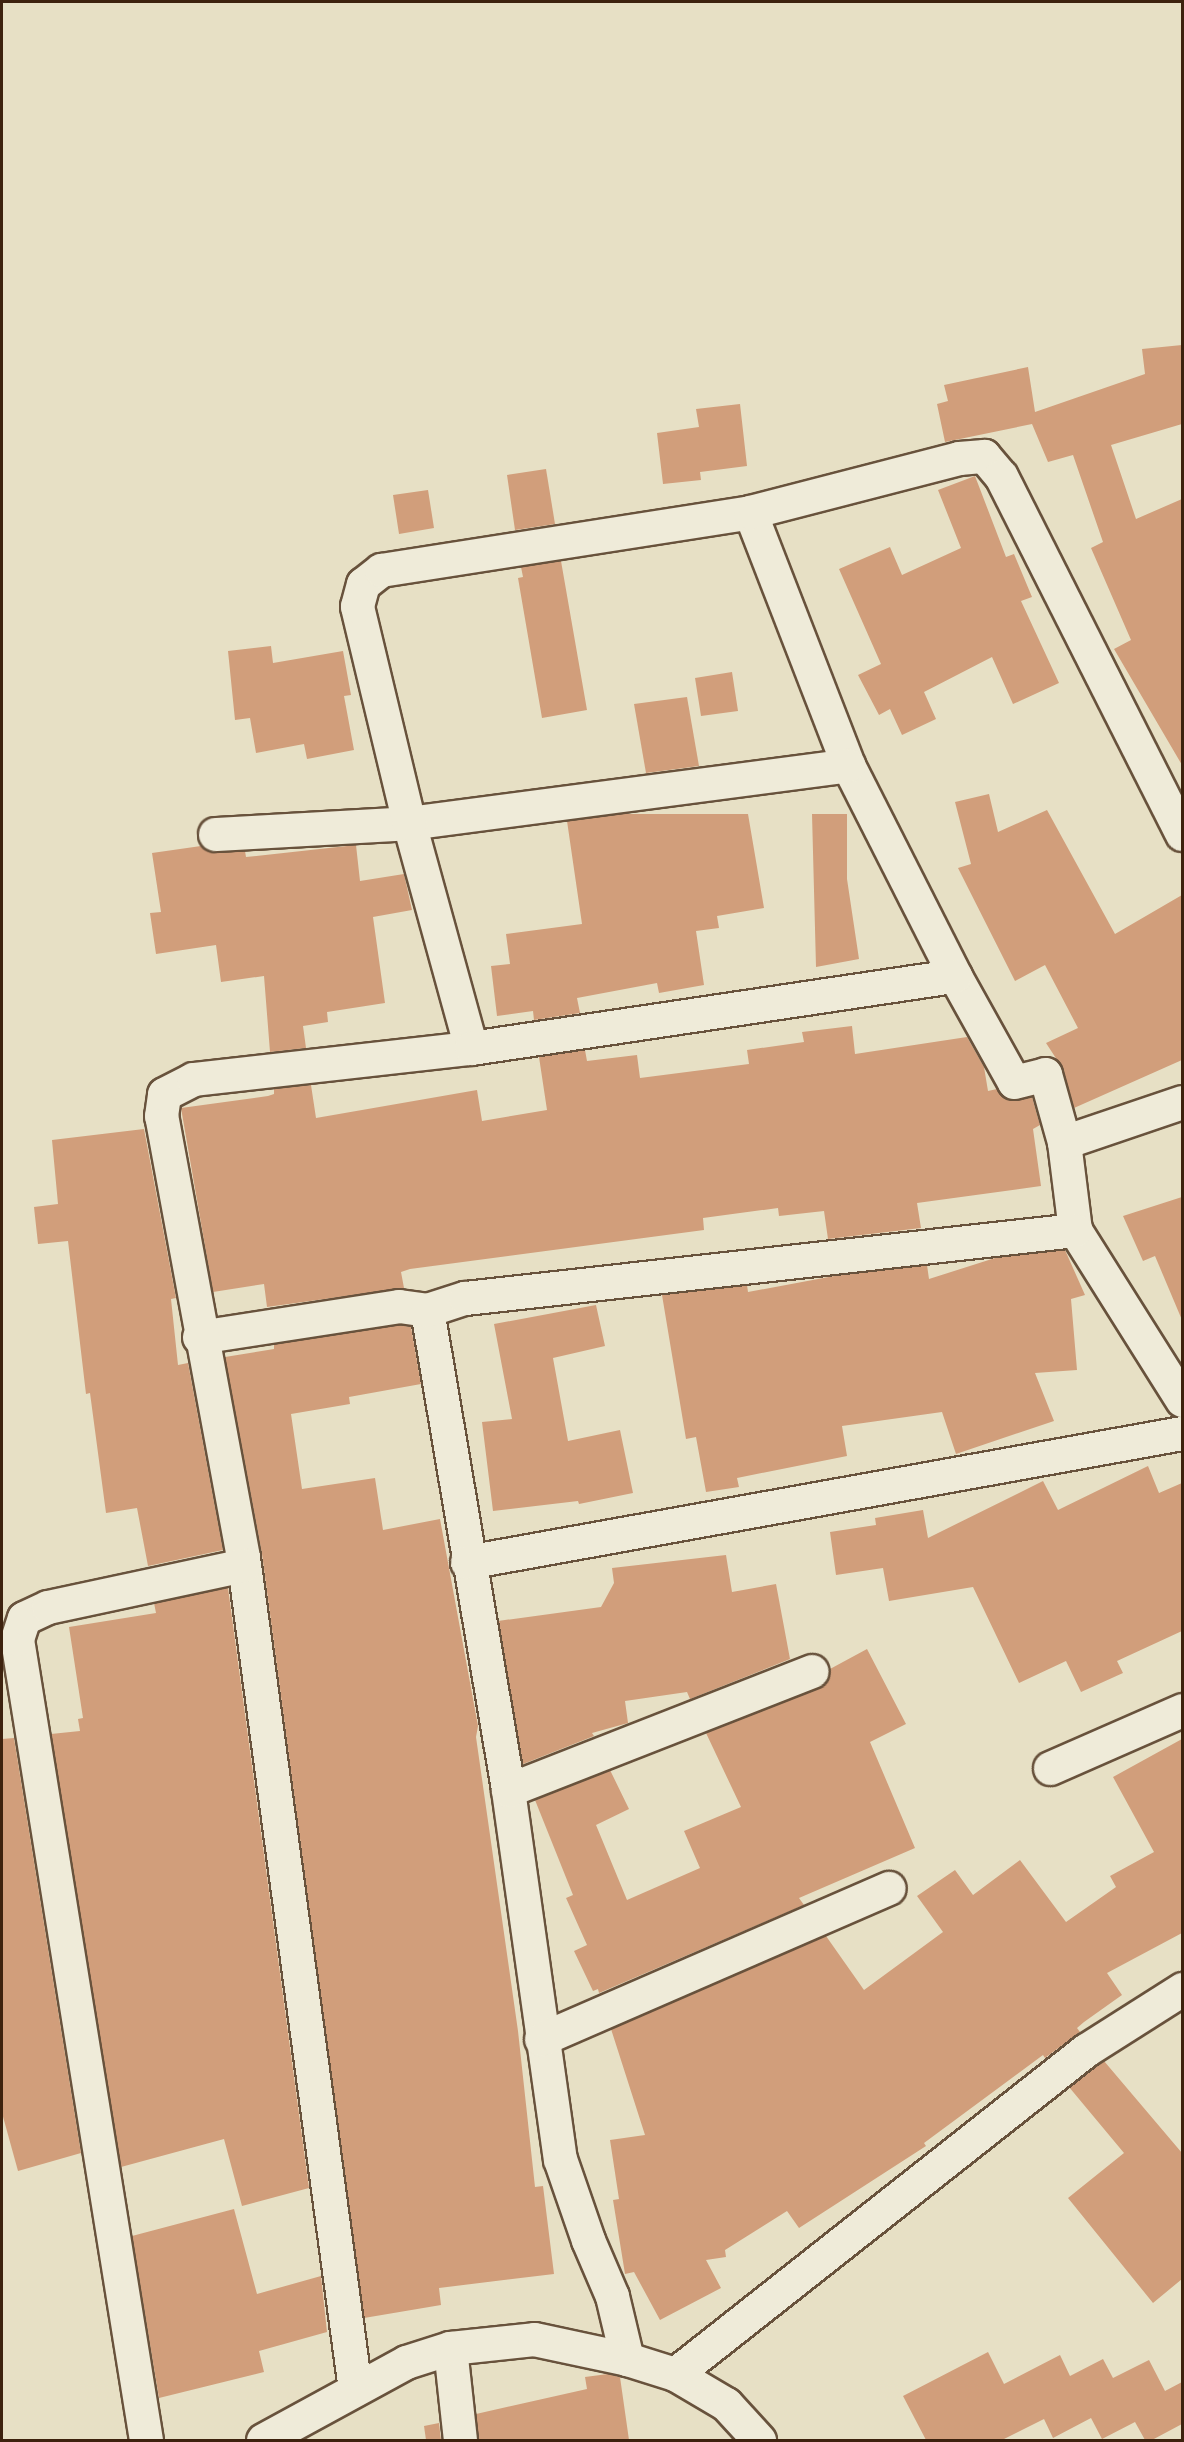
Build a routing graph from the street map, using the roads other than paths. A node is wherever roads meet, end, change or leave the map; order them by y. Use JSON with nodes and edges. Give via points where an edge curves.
{"nodes":[{"id":1,"x":750,"y":512,"type":"junction"},
{"id":2,"x":848,"y":765,"type":"junction"},
{"id":3,"x":409,"y":823,"type":"junction"},
{"id":4,"x":215,"y":834,"type":"dead end"},
{"id":5,"x":1182,"y":834,"type":"edge"},
{"id":6,"x":955,"y":976,"type":"junction"},
{"id":7,"x":471,"y":1048,"type":"junction"},
{"id":8,"x":1182,"y":1102,"type":"edge"},
{"id":9,"x":1064,"y":1142,"type":"junction"},
{"id":10,"x":1075,"y":1230,"type":"junction"},
{"id":11,"x":427,"y":1310,"type":"junction"},
{"id":12,"x":199,"y":1337,"type":"junction"},
{"id":13,"x":1182,"y":1400,"type":"edge"},
{"id":14,"x":1182,"y":1433,"type":"edge"},
{"id":15,"x":467,"y":1562,"type":"junction"},
{"id":16,"x":244,"y":1565,"type":"junction"},
{"id":17,"x":812,"y":1671,"type":"dead end"},
{"id":18,"x":1182,"y":1710,"type":"edge"},
{"id":19,"x":1050,"y":1768,"type":"dead end"},
{"id":20,"x":508,"y":1791,"type":"junction"},
{"id":21,"x":889,"y":1888,"type":"dead end"},
{"id":22,"x":1182,"y":1989,"type":"edge"},
{"id":23,"x":541,"y":2039,"type":"junction"},
{"id":24,"x":450,"y":2348,"type":"junction"},
{"id":25,"x":627,"y":2359,"type":"junction"},
{"id":26,"x":675,"y":2374,"type":"junction"},
{"id":27,"x":355,"y":2390,"type":"junction"},
{"id":28,"x":146,"y":2440,"type":"edge"},
{"id":29,"x":263,"y":2440,"type":"edge"},
{"id":30,"x":460,"y":2440,"type":"edge"},
{"id":31,"x":759,"y":2440,"type":"edge"}],
"edges":[{"from":1,"to":2,"type":"street"},
{"from":1,"to":3,"type":"street","via":[[381,570],[363,585],[357,606]]},
{"from":1,"to":5,"type":"street","via":[[959,458],[984,456],[1001,476]]},
{"from":2,"to":3,"type":"street"},
{"from":2,"to":6,"type":"street"},
{"from":3,"to":4,"type":"street"},
{"from":3,"to":7,"type":"street"},
{"from":6,"to":7,"type":"street"},
{"from":6,"to":9,"type":"street","via":[[1014,1082],[1045,1074]]},
{"from":7,"to":12,"type":"street","via":[[193,1079],[164,1094],[161,1116]]},
{"from":8,"to":9,"type":"street"},
{"from":9,"to":10,"type":"street"},
{"from":10,"to":11,"type":"street","via":[[465,1298]]},
{"from":10,"to":13,"type":"street"},
{"from":11,"to":12,"type":"street","via":[[399,1306]]},
{"from":11,"to":15,"type":"street"},
{"from":12,"to":16,"type":"street"},
{"from":14,"to":15,"type":"street"},
{"from":15,"to":20,"type":"street"},
{"from":16,"to":27,"type":"street"},
{"from":16,"to":28,"type":"street","via":[[48,1607],[24,1618],[18,1639]]},
{"from":17,"to":20,"type":"street"},
{"from":18,"to":19,"type":"street"},
{"from":20,"to":23,"type":"street"},
{"from":21,"to":23,"type":"street"},
{"from":22,"to":26,"type":"street","via":[[1086,2050]]},
{"from":23,"to":25,"type":"street","via":[[560,2159],[612,2296]]},
{"from":24,"to":25,"type":"street","via":[[534,2339]]},
{"from":24,"to":27,"type":"street","via":[[406,2362]]},
{"from":24,"to":30,"type":"street"},
{"from":25,"to":26,"type":"street"},
{"from":26,"to":31,"type":"street","via":[[726,2404]]},
{"from":27,"to":29,"type":"street"}]}
